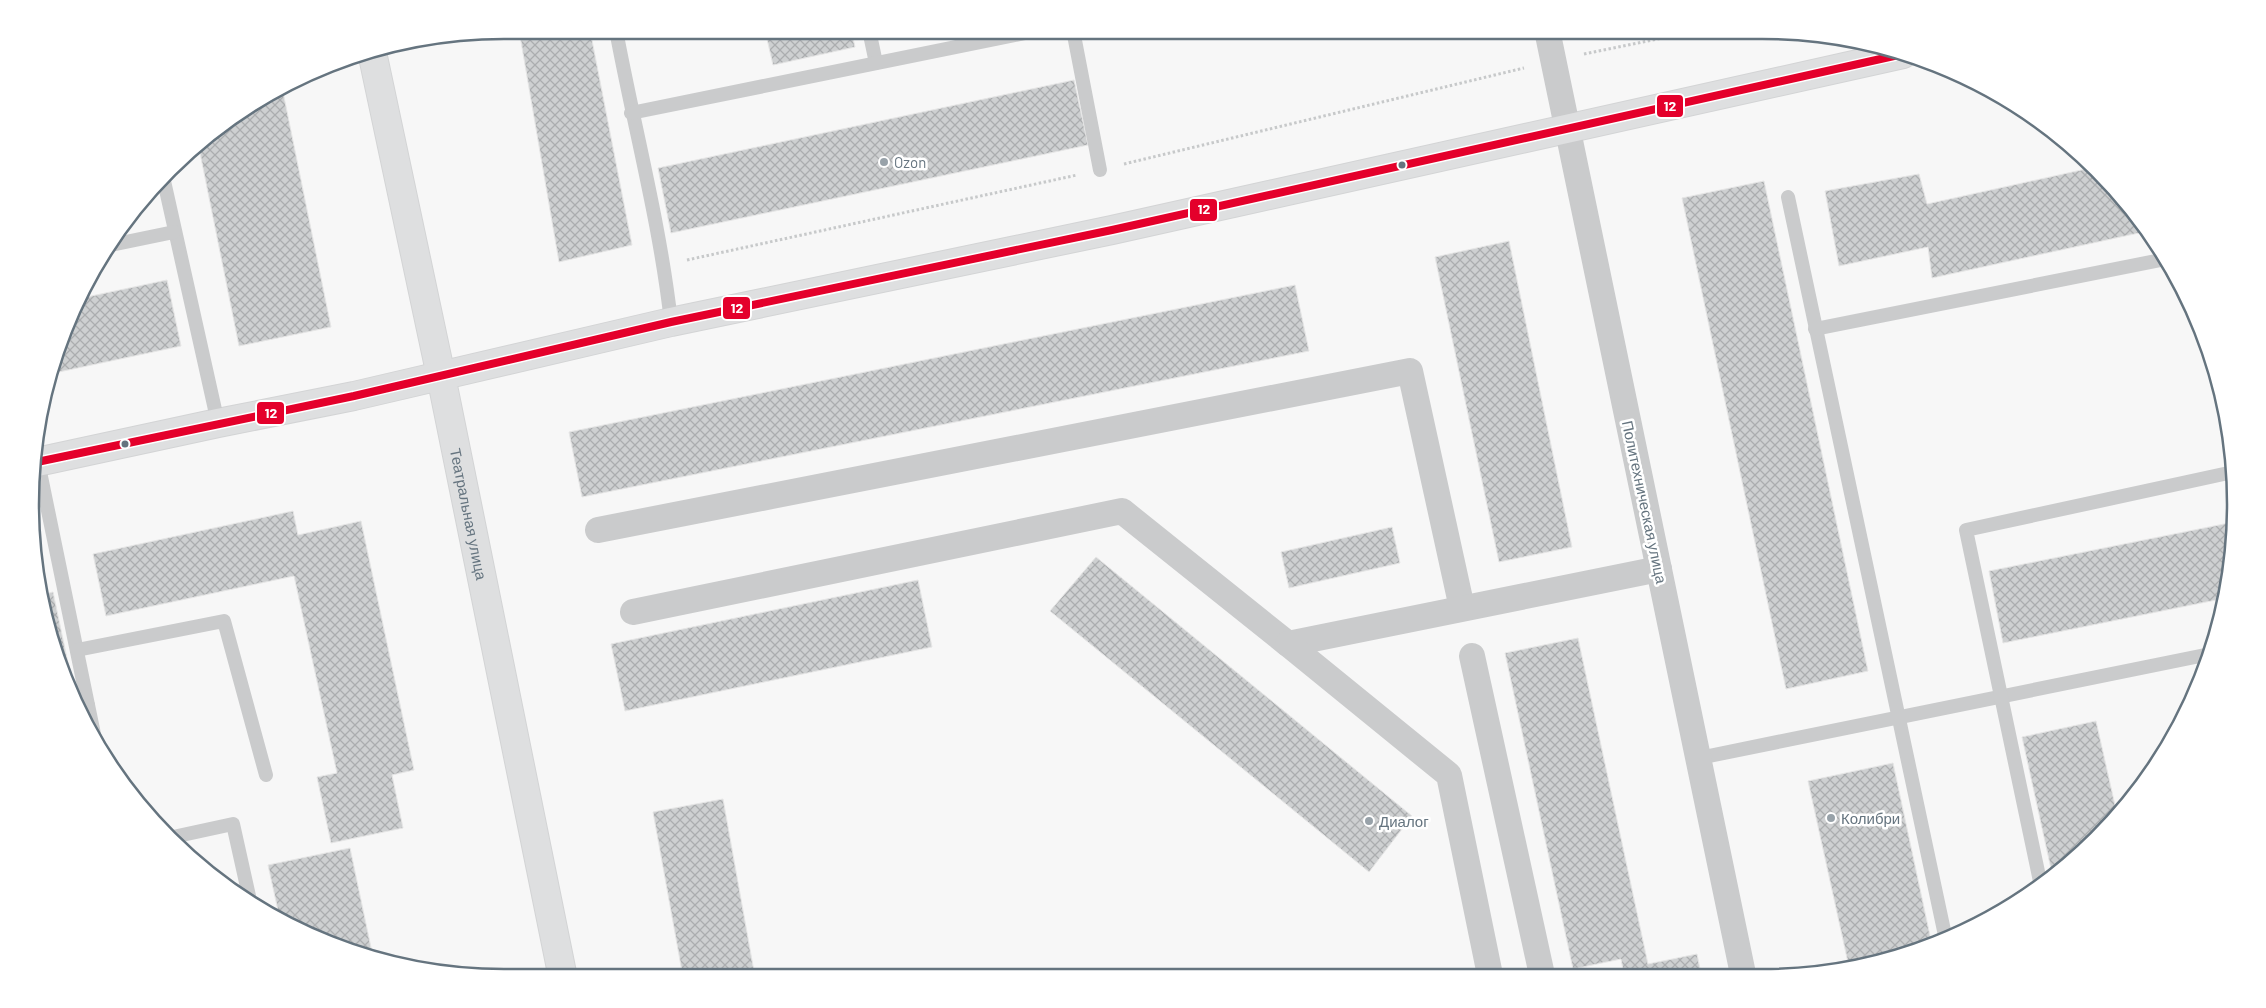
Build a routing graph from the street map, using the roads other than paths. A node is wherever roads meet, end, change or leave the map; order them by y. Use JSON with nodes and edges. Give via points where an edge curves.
{"nodes":[{"id":1,"x":618,"y":39,"type":"edge"},
{"id":2,"x":871,"y":39,"type":"edge"},
{"id":3,"x":995,"y":39,"type":"edge"},
{"id":4,"x":1075,"y":39,"type":"edge"},
{"id":5,"x":1549,"y":39,"type":"edge"},
{"id":6,"x":1889,"y":57,"type":"edge"},
{"id":7,"x":373,"y":58,"type":"edge"},
{"id":8,"x":876,"y":63,"type":"junction"},
{"id":9,"x":631,"y":113,"type":"junction"},
{"id":10,"x":1568,"y":128,"type":"junction"},
{"id":11,"x":1100,"y":170,"type":"road end"},
{"id":12,"x":165,"y":186,"type":"edge"},
{"id":13,"x":1788,"y":197,"type":"dead end"},
{"id":14,"x":174,"y":232,"type":"junction"},
{"id":15,"x":119,"y":243,"type":"edge"},
{"id":16,"x":2158,"y":261,"type":"edge"},
{"id":17,"x":671,"y":322,"type":"junction"},
{"id":18,"x":1816,"y":328,"type":"junction"},
{"id":19,"x":442,"y":376,"type":"junction"},
{"id":20,"x":218,"y":423,"type":"junction"},
{"id":21,"x":41,"y":461,"type":"edge"},
{"id":22,"x":40,"y":473,"type":"edge"},
{"id":23,"x":2226,"y":474,"type":"edge"},
{"id":24,"x":598,"y":530,"type":"dead end"},
{"id":25,"x":1659,"y":569,"type":"junction"},
{"id":26,"x":1462,"y":608,"type":"junction"},
{"id":27,"x":633,"y":612,"type":"dead end"},
{"id":28,"x":1288,"y":644,"type":"junction"},
{"id":29,"x":76,"y":650,"type":"junction"},
{"id":30,"x":1472,"y":656,"type":"dead end"},
{"id":31,"x":2202,"y":656,"type":"edge"},
{"id":32,"x":2000,"y":696,"type":"junction"},
{"id":33,"x":82,"y":700,"type":"edge"},
{"id":34,"x":1897,"y":718,"type":"junction"},
{"id":35,"x":1699,"y":758,"type":"junction"},
{"id":36,"x":266,"y":775,"type":"dead end"},
{"id":37,"x":178,"y":836,"type":"edge"},
{"id":38,"x":2039,"y":877,"type":"edge"},
{"id":39,"x":248,"y":892,"type":"edge"},
{"id":40,"x":1944,"y":932,"type":"edge"},
{"id":41,"x":561,"y":969,"type":"edge"},
{"id":42,"x":1489,"y":969,"type":"edge"},
{"id":43,"x":1541,"y":969,"type":"edge"},
{"id":44,"x":1742,"y":969,"type":"edge"}],
"edges":[{"from":1,"to":9,"type":"lane"},
{"from":2,"to":8,"type":"lane"},
{"from":3,"to":8,"type":"lane"},
{"from":4,"to":11,"type":"lane"},
{"from":5,"to":10,"type":"street","name":"Политехническая улица"},
{"from":6,"to":10,"type":"street"},
{"from":7,"to":19,"type":"street","name":"Театральная улица"},
{"from":8,"to":9,"type":"lane"},
{"from":9,"to":17,"type":"lane","via":[[664,265]]},
{"from":10,"to":17,"type":"street","via":[[1112,230]]},
{"from":10,"to":25,"type":"street","name":"Политехническая улица"},
{"from":12,"to":14,"type":"lane"},
{"from":13,"to":18,"type":"lane"},
{"from":14,"to":15,"type":"lane"},
{"from":14,"to":20,"type":"lane"},
{"from":16,"to":18,"type":"lane"},
{"from":17,"to":19,"type":"street"},
{"from":18,"to":34,"type":"lane"},
{"from":19,"to":20,"type":"street"},
{"from":19,"to":41,"type":"street","name":"Театральная улица"},
{"from":20,"to":21,"type":"street"},
{"from":22,"to":29,"type":"lane"},
{"from":23,"to":32,"type":"lane","via":[[1966,530]]},
{"from":24,"to":26,"type":"street","via":[[1410,371]]},
{"from":25,"to":26,"type":"street"},
{"from":25,"to":35,"type":"street","name":"Политехническая улица"},
{"from":26,"to":28,"type":"street"},
{"from":27,"to":28,"type":"street","via":[[1122,511]]},
{"from":28,"to":42,"type":"street","via":[[1449,776]]},
{"from":29,"to":33,"type":"lane"},
{"from":29,"to":36,"type":"lane","via":[[224,620]]},
{"from":30,"to":43,"type":"street"},
{"from":31,"to":32,"type":"lane"},
{"from":32,"to":34,"type":"lane"},
{"from":32,"to":38,"type":"lane"},
{"from":34,"to":35,"type":"lane"},
{"from":34,"to":40,"type":"lane"},
{"from":35,"to":44,"type":"street","name":"Политехническая улица"},
{"from":37,"to":39,"type":"lane","via":[[233,824]]}]}
